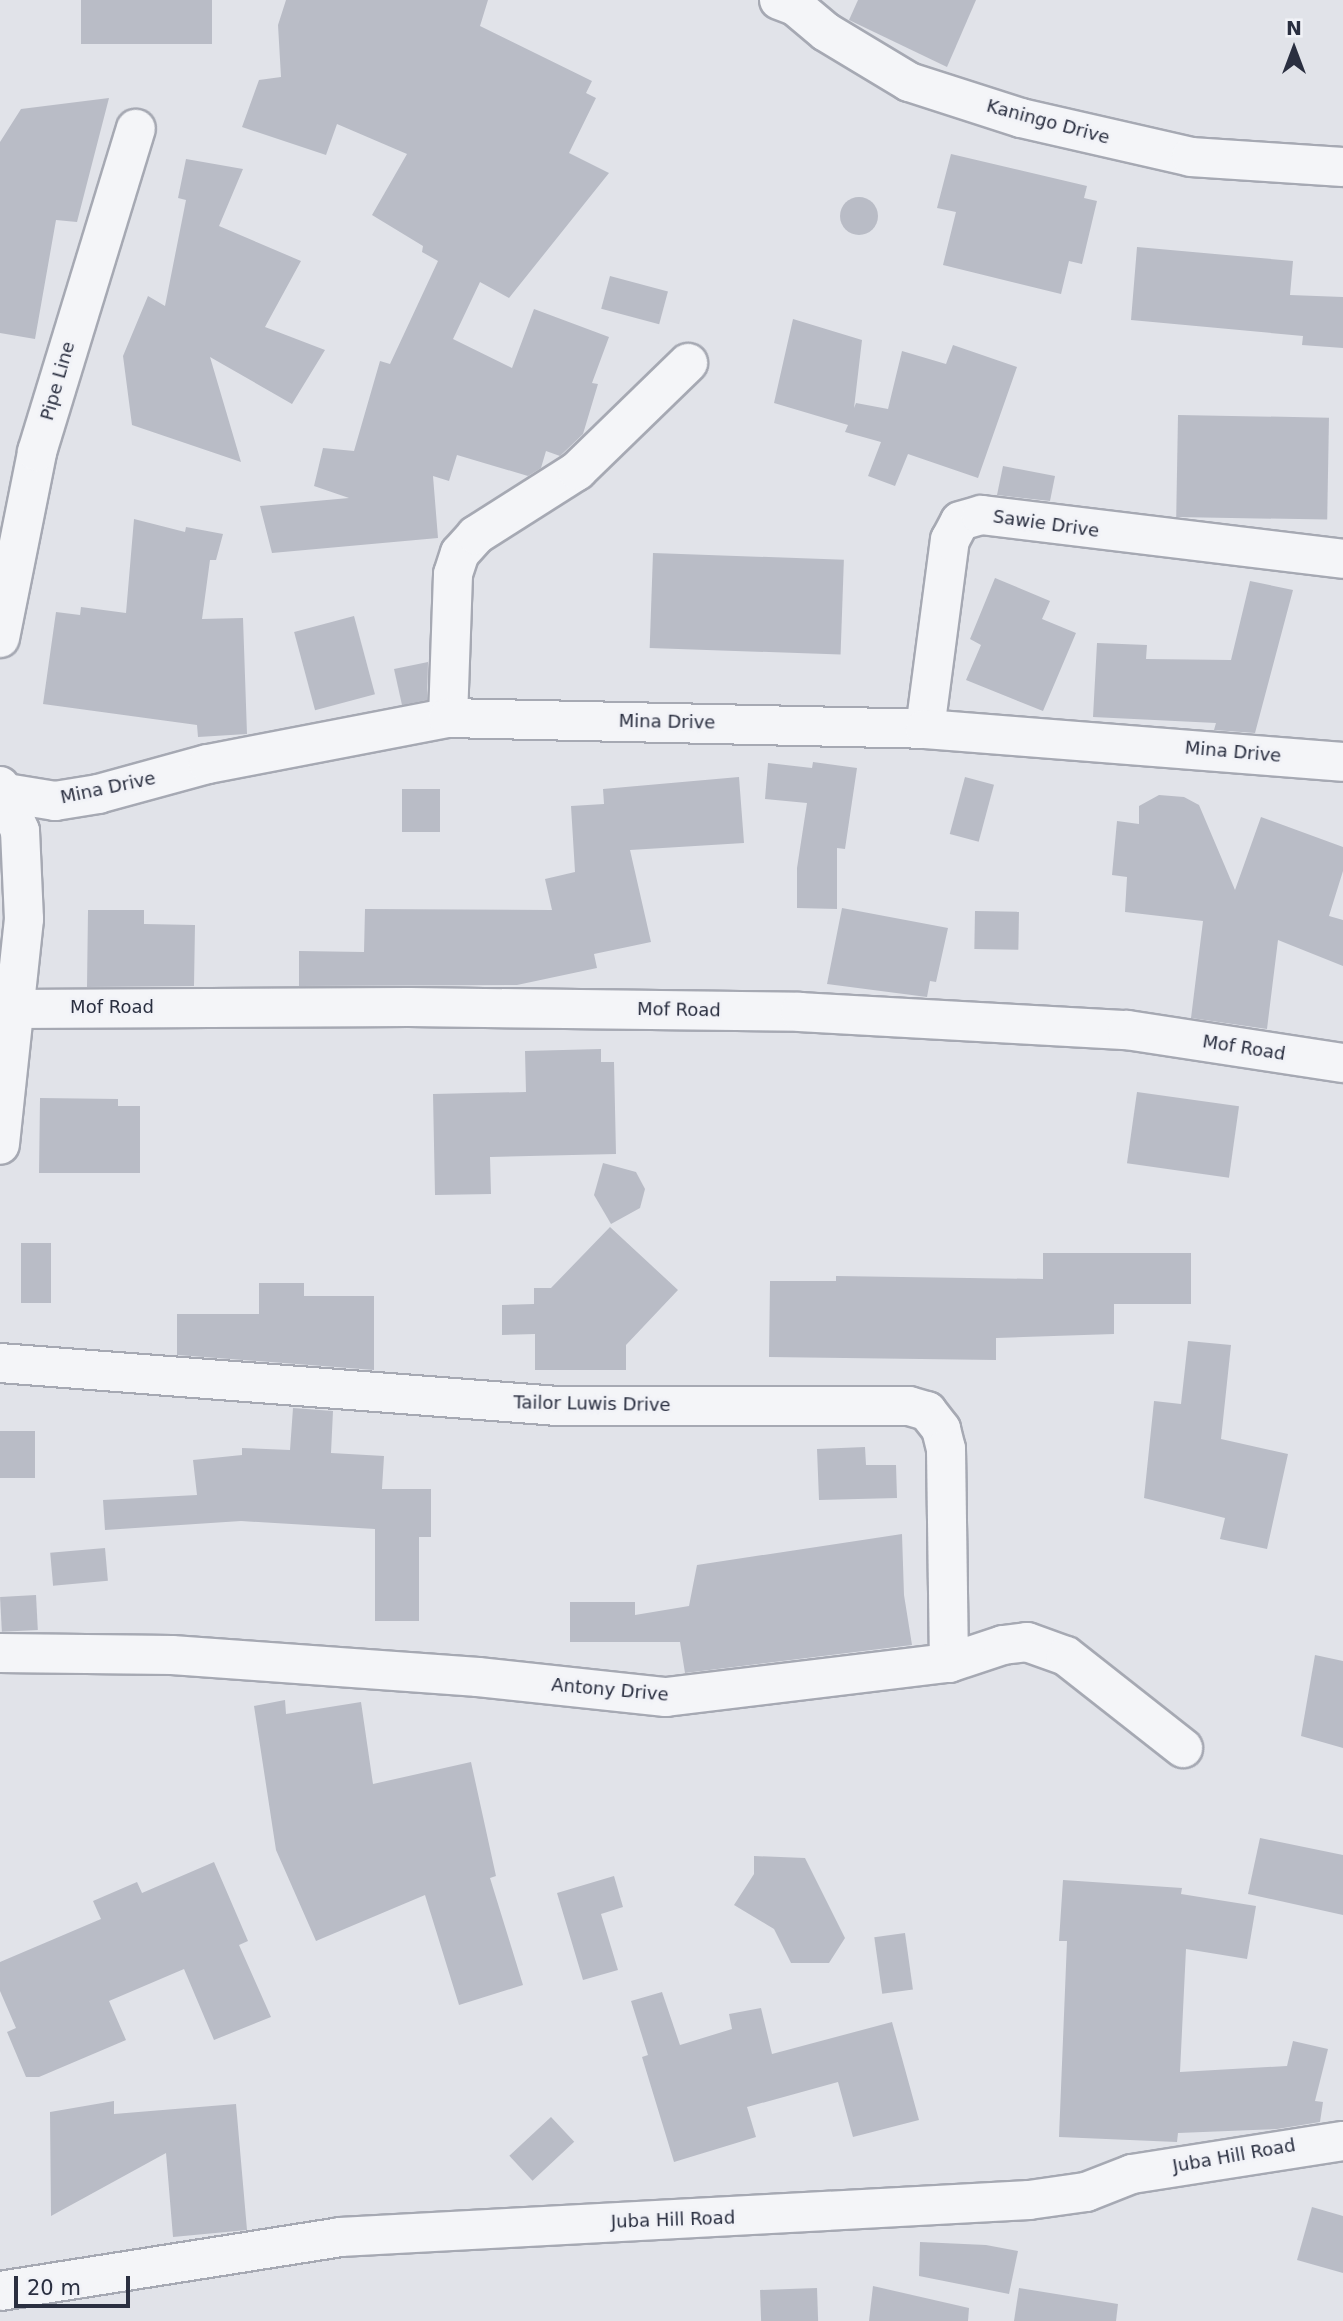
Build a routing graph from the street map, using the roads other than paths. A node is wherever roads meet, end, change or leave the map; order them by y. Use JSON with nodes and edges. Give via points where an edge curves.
{"nodes":[{"id":1,"x":779,"y":0,"type":"edge"},
{"id":2,"x":136,"y":129,"type":"dead end"},
{"id":3,"x":1343,"y":167,"type":"edge"},
{"id":4,"x":688,"y":363,"type":"dead end"},
{"id":5,"x":1343,"y":559,"type":"edge"},
{"id":6,"x":0,"y":638,"type":"edge"},
{"id":7,"x":448,"y":719,"type":"junction"},
{"id":8,"x":925,"y":729,"type":"junction"},
{"id":9,"x":1343,"y":762,"type":"edge"},
{"id":10,"x":1,"y":791,"type":"edge"},
{"id":11,"x":11,"y":1009,"type":"junction"},
{"id":12,"x":1343,"y":1063,"type":"edge"},
{"id":13,"x":0,"y":1145,"type":"edge"},
{"id":14,"x":0,"y":1363,"type":"edge"},
{"id":15,"x":0,"y":1653,"type":"edge"},
{"id":16,"x":949,"y":1663,"type":"junction"},
{"id":17,"x":1183,"y":1748,"type":"dead end"},
{"id":18,"x":1343,"y":2141,"type":"edge"},
{"id":19,"x":0,"y":2291,"type":"edge"}],
"edges":[{"from":1,"to":3,"type":"street","name":"Kaningo Drive","via":[[909,82],[1021,118],[1191,157]]},
{"from":2,"to":6,"type":"street","name":"Pipe Line","via":[[37,452]]},
{"from":4,"to":7,"type":"street","via":[[577,471],[476,536],[460,553],[453,574]]},
{"from":5,"to":8,"type":"street","name":"Sawie Drive","via":[[981,515],[960,522],[950,540]]},
{"from":7,"to":8,"type":"street","name":"Mina Drive"},
{"from":7,"to":10,"type":"street","name":"Mina Drive","via":[[208,764],[55,801]]},
{"from":8,"to":9,"type":"street","name":"Mina Drive"},
{"from":10,"to":11,"type":"street","via":[[20,831],[24,919]]},
{"from":11,"to":12,"type":"street","name":"Mof Road","via":[[409,1007],[800,1012],[1127,1030]]},
{"from":11,"to":13,"type":"street"},
{"from":14,"to":16,"type":"street","name":"Tailor Luwis Drive","via":[[558,1406],[909,1406],[926,1411],[941,1429],[946,1449]]},
{"from":15,"to":16,"type":"street","name":"Antony Drive","via":[[172,1655],[478,1677],[666,1697]]},
{"from":16,"to":17,"type":"street","name":"Antony Drive","via":[[1027,1642],[1066,1656]]},
{"from":18,"to":19,"type":"street","name":"Juba Hill Road","via":[[1132,2174],[1086,2192],[1029,2200],[340,2237]]}]}
